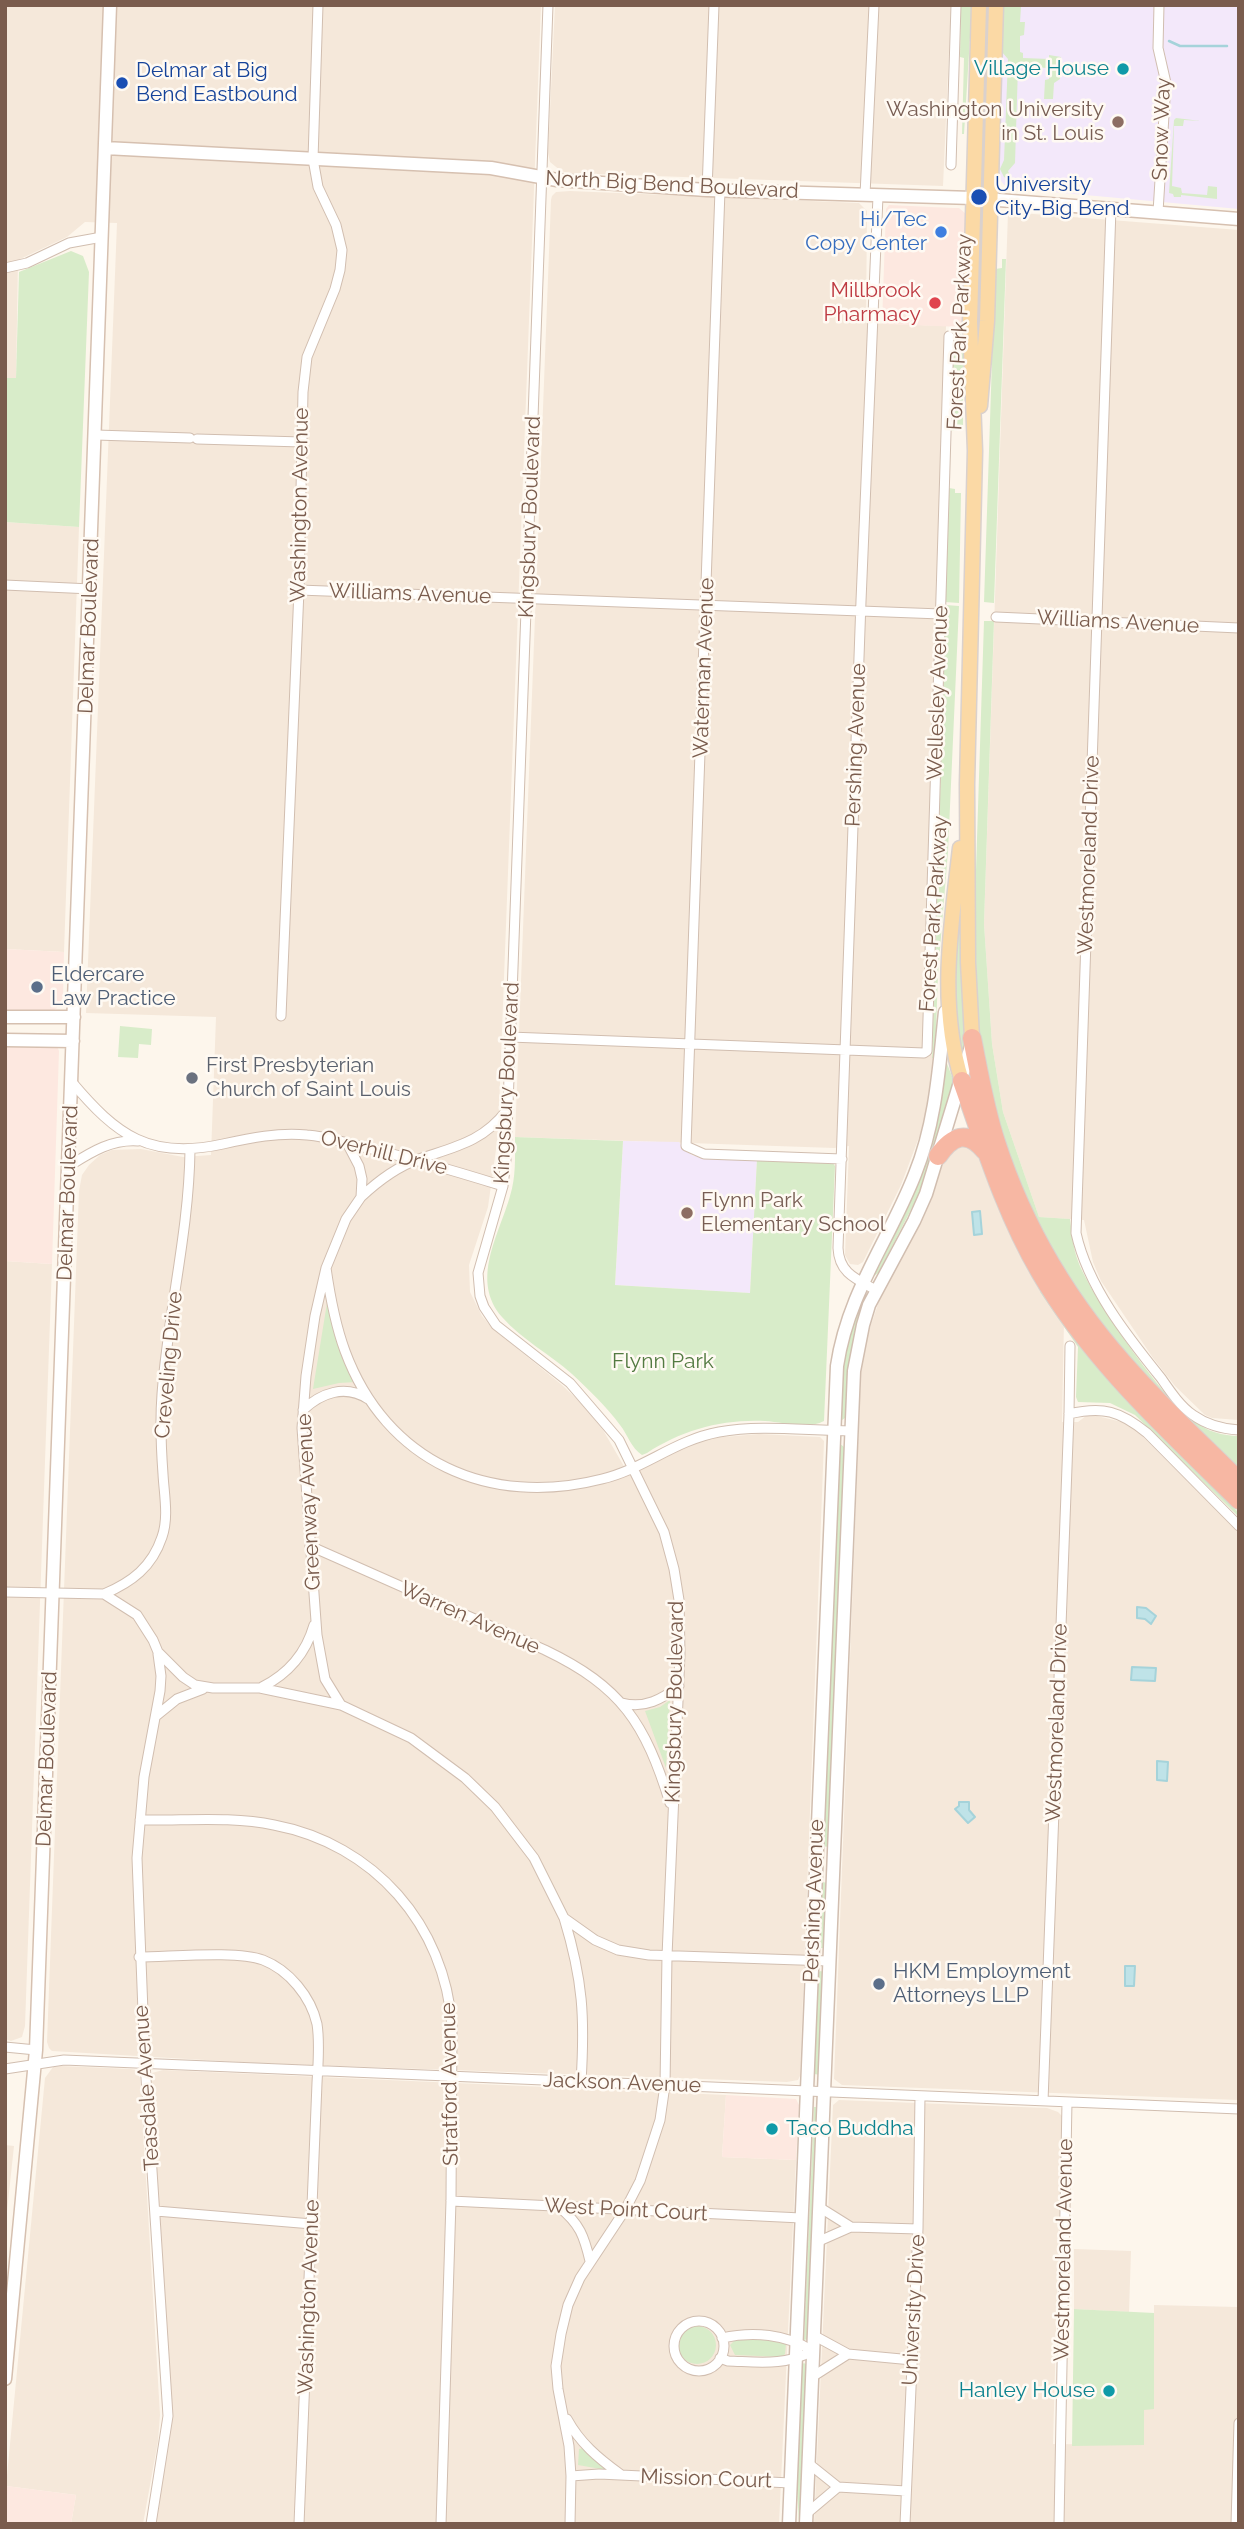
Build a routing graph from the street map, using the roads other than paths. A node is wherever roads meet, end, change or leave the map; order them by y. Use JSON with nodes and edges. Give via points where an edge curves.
{"nodes":[{"id":1,"x":110,"y":5,"type":"edge"},
{"id":2,"x":318,"y":5,"type":"edge"},
{"id":3,"x":548,"y":5,"type":"edge"},
{"id":4,"x":714,"y":5,"type":"edge"},
{"id":5,"x":874,"y":5,"type":"edge"},
{"id":6,"x":956,"y":5,"type":"edge"},
{"id":7,"x":979,"y":5,"type":"edge"},
{"id":8,"x":996,"y":5,"type":"edge"},
{"id":9,"x":1159,"y":5,"type":"edge"},
{"id":10,"x":105,"y":148,"type":"junction"},
{"id":11,"x":313,"y":159,"type":"junction"},
{"id":12,"x":951,"y":164,"type":"dead end"},
{"id":13,"x":543,"y":179,"type":"junction"},
{"id":14,"x":713,"y":190,"type":"junction"},
{"id":15,"x":872,"y":196,"type":"junction"},
{"id":16,"x":972,"y":198,"type":"junction"},
{"id":17,"x":989,"y":199,"type":"junction"},
{"id":18,"x":1111,"y":208,"type":"junction"},
{"id":19,"x":1158,"y":212,"type":"junction"},
{"id":20,"x":1239,"y":219,"type":"edge"},
{"id":21,"x":102,"y":237,"type":"junction"},
{"id":22,"x":5,"y":268,"type":"edge"},
{"id":23,"x":949,"y":335,"type":"dead end"},
{"id":24,"x":96,"y":435,"type":"junction"},
{"id":25,"x":302,"y":442,"type":"junction"},
{"id":26,"x":975,"y":451,"type":"junction"},
{"id":27,"x":5,"y":585,"type":"edge"},
{"id":28,"x":21,"y":586,"type":"junction"},
{"id":29,"x":90,"y":589,"type":"junction"},
{"id":30,"x":299,"y":590,"type":"junction"},
{"id":31,"x":5,"y":593,"type":"edge"},
{"id":32,"x":527,"y":598,"type":"junction"},
{"id":33,"x":706,"y":607,"type":"junction"},
{"id":34,"x":861,"y":612,"type":"junction"},
{"id":35,"x":941,"y":614,"type":"junction"},
{"id":36,"x":996,"y":617,"type":"dead end"},
{"id":37,"x":1097,"y":622,"type":"junction"},
{"id":38,"x":1239,"y":628,"type":"edge"},
{"id":39,"x":967,"y":784,"type":"junction"},
{"id":40,"x":947,"y":997,"type":"junction"},
{"id":41,"x":281,"y":1016,"type":"dead end"},
{"id":42,"x":5,"y":1017,"type":"edge"},
{"id":43,"x":74,"y":1017,"type":"junction"},
{"id":44,"x":510,"y":1037,"type":"junction"},
{"id":45,"x":972,"y":1038,"type":"junction"},
{"id":46,"x":5,"y":1040,"type":"edge"},
{"id":47,"x":73,"y":1041,"type":"junction"},
{"id":48,"x":691,"y":1044,"type":"junction"},
{"id":49,"x":846,"y":1051,"type":"junction"},
{"id":50,"x":71,"y":1081,"type":"junction"},
{"id":51,"x":962,"y":1081,"type":"junction"},
{"id":52,"x":508,"y":1108,"type":"junction"},
{"id":53,"x":139,"y":1141,"type":"junction"},
{"id":54,"x":348,"y":1143,"type":"junction"},
{"id":55,"x":190,"y":1150,"type":"junction"},
{"id":56,"x":986,"y":1152,"type":"junction"},
{"id":57,"x":938,"y":1156,"type":"junction"},
{"id":58,"x":417,"y":1159,"type":"junction"},
{"id":59,"x":842,"y":1159,"type":"junction"},
{"id":60,"x":68,"y":1166,"type":"junction"},
{"id":61,"x":503,"y":1186,"type":"junction"},
{"id":62,"x":361,"y":1197,"type":"junction"},
{"id":63,"x":326,"y":1268,"type":"junction"},
{"id":64,"x":862,"y":1282,"type":"junction"},
{"id":65,"x":876,"y":1290,"type":"junction"},
{"id":66,"x":1070,"y":1346,"type":"dead end"},
{"id":67,"x":369,"y":1400,"type":"junction"},
{"id":68,"x":303,"y":1410,"type":"junction"},
{"id":69,"x":1069,"y":1414,"type":"junction"},
{"id":70,"x":1239,"y":1430,"type":"edge"},
{"id":71,"x":834,"y":1431,"type":"junction"},
{"id":72,"x":851,"y":1432,"type":"junction"},
{"id":73,"x":634,"y":1468,"type":"junction"},
{"id":74,"x":1239,"y":1481,"type":"edge"},
{"id":75,"x":1239,"y":1500,"type":"edge"},
{"id":76,"x":1239,"y":1526,"type":"edge"},
{"id":77,"x":310,"y":1546,"type":"junction"},
{"id":78,"x":5,"y":1592,"type":"edge"},
{"id":79,"x":54,"y":1594,"type":"junction"},
{"id":80,"x":104,"y":1594,"type":"junction"},
{"id":81,"x":315,"y":1622,"type":"junction"},
{"id":82,"x":158,"y":1653,"type":"junction"},
{"id":83,"x":679,"y":1686,"type":"junction"},
{"id":84,"x":207,"y":1688,"type":"junction"},
{"id":85,"x":260,"y":1688,"type":"junction"},
{"id":86,"x":622,"y":1703,"type":"junction"},
{"id":87,"x":341,"y":1705,"type":"junction"},
{"id":88,"x":154,"y":1717,"type":"junction"},
{"id":89,"x":673,"y":1811,"type":"junction"},
{"id":90,"x":140,"y":1820,"type":"junction"},
{"id":91,"x":564,"y":1918,"type":"junction"},
{"id":92,"x":667,"y":1956,"type":"junction"},
{"id":93,"x":139,"y":1957,"type":"junction"},
{"id":94,"x":812,"y":1960,"type":"junction"},
{"id":95,"x":829,"y":1961,"type":"junction"},
{"id":96,"x":5,"y":2047,"type":"edge"},
{"id":97,"x":36,"y":2050,"type":"junction"},
{"id":98,"x":145,"y":2063,"type":"junction"},
{"id":99,"x":35,"y":2066,"type":"junction"},
{"id":100,"x":5,"y":2069,"type":"edge"},
{"id":101,"x":318,"y":2071,"type":"junction"},
{"id":102,"x":452,"y":2076,"type":"junction"},
{"id":103,"x":581,"y":2082,"type":"junction"},
{"id":104,"x":664,"y":2085,"type":"junction"},
{"id":105,"x":806,"y":2091,"type":"junction"},
{"id":106,"x":824,"y":2092,"type":"junction"},
{"id":107,"x":920,"y":2096,"type":"junction"},
{"id":108,"x":1042,"y":2101,"type":"junction"},
{"id":109,"x":1067,"y":2102,"type":"junction"},
{"id":110,"x":1239,"y":2109,"type":"edge"},
{"id":111,"x":451,"y":2201,"type":"junction"},
{"id":112,"x":559,"y":2207,"type":"junction"},
{"id":113,"x":819,"y":2207,"type":"junction"},
{"id":114,"x":625,"y":2210,"type":"junction"},
{"id":115,"x":156,"y":2211,"type":"junction"},
{"id":116,"x":801,"y":2218,"type":"junction"},
{"id":117,"x":312,"y":2224,"type":"junction"},
{"id":118,"x":850,"y":2227,"type":"junction"},
{"id":119,"x":918,"y":2229,"type":"junction"},
{"id":120,"x":817,"y":2242,"type":"junction"},
{"id":121,"x":590,"y":2261,"type":"junction"},
{"id":122,"x":813,"y":2334,"type":"junction"},
{"id":123,"x":722,"y":2338,"type":"junction"},
{"id":124,"x":796,"y":2341,"type":"junction"},
{"id":125,"x":813,"y":2351,"type":"junction"},
{"id":126,"x":848,"y":2354,"type":"junction"},
{"id":127,"x":720,"y":2358,"type":"junction"},
{"id":128,"x":796,"y":2360,"type":"junction"},
{"id":129,"x":912,"y":2360,"type":"junction"},
{"id":130,"x":812,"y":2377,"type":"junction"},
{"id":131,"x":5,"y":2379,"type":"edge"},
{"id":132,"x":562,"y":2412,"type":"junction"},
{"id":133,"x":1239,"y":2423,"type":"edge"},
{"id":134,"x":808,"y":2462,"type":"junction"},
{"id":135,"x":621,"y":2475,"type":"junction"},
{"id":136,"x":571,"y":2476,"type":"junction"},
{"id":137,"x":791,"y":2483,"type":"junction"},
{"id":138,"x":838,"y":2487,"type":"junction"},
{"id":139,"x":906,"y":2491,"type":"junction"},
{"id":140,"x":806,"y":2519,"type":"edge"},
{"id":141,"x":151,"y":2524,"type":"edge"},
{"id":142,"x":299,"y":2524,"type":"edge"},
{"id":143,"x":441,"y":2524,"type":"edge"},
{"id":144,"x":570,"y":2524,"type":"edge"},
{"id":145,"x":789,"y":2524,"type":"edge"},
{"id":146,"x":905,"y":2524,"type":"edge"},
{"id":147,"x":1059,"y":2524,"type":"edge"},
{"id":148,"x":1236,"y":2524,"type":"edge"}],
"edges":[{"from":1,"to":10,"type":"main road","name":"Delmar Boulevard"},
{"from":2,"to":11,"type":"street","name":"Washington Avenue"},
{"from":3,"to":13,"type":"street","name":"Kingsbury Boulevard"},
{"from":4,"to":14,"type":"street","name":"Waterman Avenue"},
{"from":5,"to":15,"type":"street","name":"Pershing Avenue"},
{"from":6,"to":12,"type":"street"},
{"from":7,"to":16,"type":"main road","name":"Forest Park Parkway"},
{"from":8,"to":17,"type":"main road","name":"Forest Park Parkway"},
{"from":9,"to":19,"type":"street","name":"Snow Way","via":[[1158,48],[1166,83]]},
{"from":10,"to":11,"type":"main road","name":"North Big Bend Boulevard"},
{"from":10,"to":21,"type":"main road","name":"Delmar Boulevard"},
{"from":11,"to":13,"type":"main road","name":"North Big Bend Boulevard","via":[[491,168]]},
{"from":11,"to":25,"type":"street","name":"Washington Avenue","via":[[318,187],[342,250],[335,289],[307,357]]},
{"from":13,"to":14,"type":"main road","name":"North Big Bend Boulevard"},
{"from":13,"to":32,"type":"street","name":"Kingsbury Boulevard"},
{"from":14,"to":15,"type":"main road","name":"North Big Bend Boulevard"},
{"from":14,"to":33,"type":"street","name":"Waterman Avenue"},
{"from":15,"to":16,"type":"main road","name":"North Big Bend Boulevard"},
{"from":15,"to":34,"type":"street","name":"Pershing Avenue"},
{"from":16,"to":17,"type":"main road","name":"North Big Bend Boulevard"},
{"from":16,"to":26,"type":"main road","name":"Forest Park Parkway","via":[[970,337]]},
{"from":17,"to":18,"type":"main road","name":"North Big Bend Boulevard"},
{"from":17,"to":26,"type":"main road","name":"Forest Park Parkway","via":[[984,363]]},
{"from":18,"to":19,"type":"main road","name":"North Big Bend Boulevard"},
{"from":18,"to":37,"type":"street","name":"Westmoreland Drive"},
{"from":19,"to":20,"type":"main road","name":"North Big Bend Boulevard"},
{"from":21,"to":22,"type":"street","via":[[69,243]]},
{"from":21,"to":24,"type":"main road","name":"Delmar Boulevard"},
{"from":23,"to":35,"type":"street","name":"Wellesley Avenue"},
{"from":24,"to":25,"type":"street"},
{"from":24,"to":29,"type":"main road","name":"Delmar Boulevard"},
{"from":25,"to":30,"type":"street","name":"Washington Avenue"},
{"from":26,"to":39,"type":"main road","name":"Forest Park Parkway"},
{"from":27,"to":28,"type":"street"},
{"from":28,"to":29,"type":"street"},
{"from":28,"to":31,"type":"street"},
{"from":29,"to":43,"type":"main road","name":"Delmar Boulevard"},
{"from":30,"to":32,"type":"street","name":"Williams Avenue"},
{"from":30,"to":41,"type":"street","name":"Washington Avenue"},
{"from":32,"to":33,"type":"street","name":"Williams Avenue"},
{"from":32,"to":44,"type":"street","name":"Kingsbury Boulevard"},
{"from":33,"to":34,"type":"street","name":"Williams Avenue"},
{"from":33,"to":48,"type":"street","name":"Waterman Avenue"},
{"from":34,"to":35,"type":"street","name":"Williams Avenue"},
{"from":34,"to":49,"type":"street","name":"Pershing Avenue"},
{"from":35,"to":49,"type":"street","name":"Wellesley Avenue","via":[[927,1051]]},
{"from":36,"to":37,"type":"street","name":"Williams Avenue"},
{"from":37,"to":38,"type":"street","name":"Williams Avenue"},
{"from":37,"to":70,"type":"street","name":"Westmoreland Drive","via":[[1076,1233],[1101,1292],[1177,1398],[1206,1423]]},
{"from":39,"to":40,"type":"main road","name":"Forest Park Parkway"},
{"from":39,"to":45,"type":"main road","name":"Forest Park Parkway"},
{"from":40,"to":51,"type":"main road","name":"Forest Park Parkway","via":[[950,1034]]},
{"from":40,"to":64,"type":"main road","name":"Pershing Avenue","via":[[936,1099],[926,1143],[903,1204]]},
{"from":42,"to":43,"type":"main road"},
{"from":43,"to":47,"type":"main road","name":"Delmar Boulevard"},
{"from":44,"to":48,"type":"street","name":"Wellesley Avenue"},
{"from":44,"to":52,"type":"street","name":"Kingsbury Boulevard"},
{"from":45,"to":51,"type":"main road","name":"Pershing Avenue"},
{"from":45,"to":74,"type":"highway","name":"Forest Park Parkway","via":[[999,1152],[1021,1208],[1054,1270],[1133,1375]]},
{"from":46,"to":47,"type":"main road"},
{"from":47,"to":50,"type":"main road","name":"Delmar Boulevard"},
{"from":48,"to":49,"type":"street","name":"Wellesley Avenue"},
{"from":48,"to":59,"type":"street","name":"Waterman Avenue","via":[[686,1146],[704,1154]]},
{"from":49,"to":59,"type":"street","name":"Pershing Avenue"},
{"from":50,"to":53,"type":"street","name":"Overhill Drive","via":[[110,1122]]},
{"from":50,"to":60,"type":"main road","name":"Delmar Boulevard"},
{"from":51,"to":56,"type":"highway","name":"Forest Park Parkway"},
{"from":51,"to":57,"type":"main road","name":"Pershing Avenue"},
{"from":52,"to":58,"type":"street","name":"Greenway Avenue","via":[[466,1144]]},
{"from":52,"to":61,"type":"street","name":"Kingsbury Boulevard"},
{"from":53,"to":55,"type":"street","name":"Overhill Drive"},
{"from":53,"to":60,"type":"street","name":"Overhill Drive","via":[[104,1146]]},
{"from":54,"to":55,"type":"street","name":"Overhill Drive","via":[[284,1135]]},
{"from":54,"to":58,"type":"street","name":"Overhill Drive"},
{"from":54,"to":62,"type":"street","via":[[359,1166]]},
{"from":55,"to":80,"type":"street","name":"Creveling Drive","via":[[186,1221],[162,1397],[164,1534],[147,1567]]},
{"from":56,"to":57,"type":"highway","via":[[963,1137],[951,1141]]},
{"from":56,"to":75,"type":"highway","name":"Forest Park Parkway","via":[[1025,1244],[1068,1316],[1122,1382]]},
{"from":57,"to":65,"type":"main road","name":"Pershing Avenue","via":[[914,1222]]},
{"from":58,"to":61,"type":"street","name":"Overhill Drive"},
{"from":58,"to":62,"type":"street","name":"Greenway Avenue","via":[[378,1181]]},
{"from":59,"to":64,"type":"street","name":"Pershing Avenue","via":[[838,1256],[845,1271]]},
{"from":60,"to":79,"type":"main road","name":"Delmar Boulevard"},
{"from":61,"to":73,"type":"street","name":"Kingsbury Boulevard","via":[[480,1261],[478,1284],[484,1307],[496,1325],[577,1390],[619,1440]]},
{"from":62,"to":63,"type":"street","name":"Greenway Avenue","via":[[346,1219]]},
{"from":63,"to":67,"type":"street","via":[[345,1353]]},
{"from":63,"to":68,"type":"street","name":"Greenway Avenue"},
{"from":64,"to":65,"type":"street","name":"Pershing Avenue"},
{"from":64,"to":71,"type":"main road","name":"Pershing Avenue","via":[[840,1344]]},
{"from":65,"to":72,"type":"main road","name":"Pershing Avenue","via":[[857,1349]]},
{"from":66,"to":69,"type":"street","name":"Westmoreland Drive"},
{"from":67,"to":68,"type":"street","via":[[337,1391]]},
{"from":67,"to":73,"type":"street","via":[[397,1432],[450,1471],[499,1486],[552,1488],[604,1479]]},
{"from":68,"to":77,"type":"street","name":"Greenway Avenue"},
{"from":69,"to":76,"type":"street","via":[[1103,1410],[1131,1420]]},
{"from":69,"to":108,"type":"street","name":"Westmoreland Drive"},
{"from":71,"to":72,"type":"street"},
{"from":71,"to":73,"type":"street","via":[[722,1431],[690,1438]]},
{"from":71,"to":94,"type":"main road","name":"Pershing Avenue"},
{"from":72,"to":95,"type":"main road","name":"Pershing Avenue"},
{"from":73,"to":83,"type":"street","name":"Kingsbury Boulevard","via":[[664,1532],[674,1569],[679,1600]]},
{"from":77,"to":81,"type":"street","name":"Greenway Avenue"},
{"from":77,"to":86,"type":"street","name":"Warren Avenue","via":[[575,1665]]},
{"from":78,"to":79,"type":"street"},
{"from":79,"to":80,"type":"street"},
{"from":79,"to":97,"type":"main road","name":"Delmar Boulevard"},
{"from":80,"to":82,"type":"street","via":[[137,1615]]},
{"from":81,"to":85,"type":"street","name":"Greenway Avenue","via":[[297,1660]]},
{"from":81,"to":87,"type":"street","name":"Greenway Avenue","via":[[325,1679]]},
{"from":82,"to":84,"type":"street","via":[[183,1677]]},
{"from":82,"to":88,"type":"street","name":"Teasdale Avenue","via":[[161,1676]]},
{"from":83,"to":86,"type":"street","via":[[655,1702]]},
{"from":83,"to":89,"type":"street","name":"Kingsbury Boulevard"},
{"from":84,"to":85,"type":"street"},
{"from":84,"to":88,"type":"street","via":[[177,1699]]},
{"from":85,"to":87,"type":"street"},
{"from":86,"to":89,"type":"street","name":"Warren Avenue","via":[[647,1739]]},
{"from":87,"to":91,"type":"street","via":[[411,1738],[465,1778],[495,1807],[534,1858]]},
{"from":88,"to":90,"type":"street","name":"Teasdale Avenue"},
{"from":89,"to":92,"type":"street","name":"Kingsbury Boulevard"},
{"from":90,"to":93,"type":"street","name":"Teasdale Avenue"},
{"from":90,"to":102,"type":"street","name":"Stratford Avenue","via":[[243,1821],[296,1829],[347,1852],[376,1873],[402,1898],[438,1958],[451,2001]]},
{"from":91,"to":92,"type":"street","via":[[618,1950]]},
{"from":91,"to":103,"type":"street","via":[[583,2001]]},
{"from":92,"to":94,"type":"street"},
{"from":92,"to":104,"type":"street","name":"Kingsbury Boulevard"},
{"from":93,"to":98,"type":"street","name":"Teasdale Avenue"},
{"from":93,"to":101,"type":"street","name":"Washington Avenue","via":[[243,1956],[278,1968],[311,2006],[318,2037]]},
{"from":94,"to":95,"type":"street"},
{"from":94,"to":105,"type":"main road","name":"Pershing Avenue"},
{"from":95,"to":106,"type":"main road","name":"Pershing Avenue"},
{"from":96,"to":97,"type":"street"},
{"from":97,"to":99,"type":"main road","name":"Delmar Boulevard"},
{"from":98,"to":99,"type":"street","name":"Jackson Avenue","via":[[64,2060]]},
{"from":98,"to":101,"type":"street","name":"Jackson Avenue"},
{"from":98,"to":115,"type":"street","name":"Teasdale Avenue"},
{"from":99,"to":100,"type":"street","name":"Jackson Avenue"},
{"from":99,"to":131,"type":"main road","name":"Delmar Boulevard"},
{"from":101,"to":102,"type":"street","name":"Jackson Avenue"},
{"from":101,"to":117,"type":"street","name":"Washington Avenue"},
{"from":102,"to":103,"type":"street","name":"Jackson Avenue"},
{"from":102,"to":111,"type":"street","name":"Stratford Avenue"},
{"from":103,"to":104,"type":"street","name":"Jackson Avenue"},
{"from":104,"to":105,"type":"street","name":"Jackson Avenue"},
{"from":104,"to":114,"type":"street","name":"Kingsbury Boulevard","via":[[652,2150]]},
{"from":105,"to":106,"type":"street","name":"Jackson Avenue"},
{"from":105,"to":116,"type":"main road","name":"Pershing Avenue"},
{"from":106,"to":107,"type":"street","name":"Jackson Avenue"},
{"from":106,"to":113,"type":"main road","name":"Pershing Avenue"},
{"from":107,"to":108,"type":"street","name":"Jackson Avenue"},
{"from":107,"to":119,"type":"street","name":"University Drive"},
{"from":108,"to":109,"type":"street","name":"Jackson Avenue"},
{"from":109,"to":110,"type":"street","name":"Jackson Avenue"},
{"from":109,"to":147,"type":"street","name":"Westmoreland Avenue"},
{"from":111,"to":112,"type":"street","name":"West Point Court"},
{"from":111,"to":143,"type":"street","name":"Stratford Avenue"},
{"from":112,"to":114,"type":"street","name":"West Point Court"},
{"from":112,"to":121,"type":"street","via":[[575,2220]]},
{"from":113,"to":118,"type":"street"},
{"from":113,"to":120,"type":"main road","name":"Pershing Avenue"},
{"from":114,"to":116,"type":"street","name":"West Point Court"},
{"from":114,"to":121,"type":"street","name":"Kingsbury Boulevard"},
{"from":115,"to":117,"type":"street"},
{"from":115,"to":141,"type":"street","name":"Teasdale Avenue","via":[[168,2416]]},
{"from":116,"to":124,"type":"main road","name":"Pershing Avenue"},
{"from":117,"to":142,"type":"street","name":"Washington Avenue"},
{"from":118,"to":119,"type":"street"},
{"from":118,"to":120,"type":"street"},
{"from":119,"to":129,"type":"street","name":"University Drive"},
{"from":120,"to":122,"type":"main road","name":"Pershing Avenue"},
{"from":121,"to":132,"type":"street","name":"Kingsbury Boulevard","via":[[568,2305],[561,2334],[556,2366]]},
{"from":122,"to":125,"type":"main road","name":"Pershing Avenue"},
{"from":122,"to":126,"type":"street"},
{"from":123,"to":124,"type":"street","via":[[736,2335]]},
{"from":123,"to":127,"type":"street"},
{"from":123,"to":127,"type":"street","via":[[714,2326],[695,2322],[685,2326],[675,2341],[675,2353],[687,2368],[703,2371]]},
{"from":124,"to":125,"type":"street"},
{"from":124,"to":128,"type":"main road","name":"Pershing Avenue"},
{"from":125,"to":128,"type":"street"},
{"from":125,"to":130,"type":"main road","name":"Pershing Avenue"},
{"from":126,"to":129,"type":"street"},
{"from":126,"to":130,"type":"street"},
{"from":127,"to":128,"type":"street"},
{"from":128,"to":137,"type":"main road","name":"Pershing Avenue"},
{"from":129,"to":139,"type":"street","name":"University Drive"},
{"from":130,"to":134,"type":"main road","name":"Pershing Avenue"},
{"from":132,"to":135,"type":"street","name":"Mission Court","via":[[587,2447]]},
{"from":132,"to":136,"type":"street","name":"Kingsbury Boulevard"},
{"from":133,"to":148,"type":"street"},
{"from":134,"to":138,"type":"street"},
{"from":134,"to":140,"type":"main road","name":"Pershing Avenue"},
{"from":135,"to":136,"type":"street","name":"Mission Court"},
{"from":135,"to":137,"type":"street","name":"Mission Court"},
{"from":136,"to":144,"type":"street","name":"Kingsbury Boulevard"},
{"from":137,"to":145,"type":"main road","name":"Pershing Avenue"},
{"from":138,"to":139,"type":"street"},
{"from":138,"to":140,"type":"street"},
{"from":139,"to":146,"type":"street","name":"University Drive"}]}
